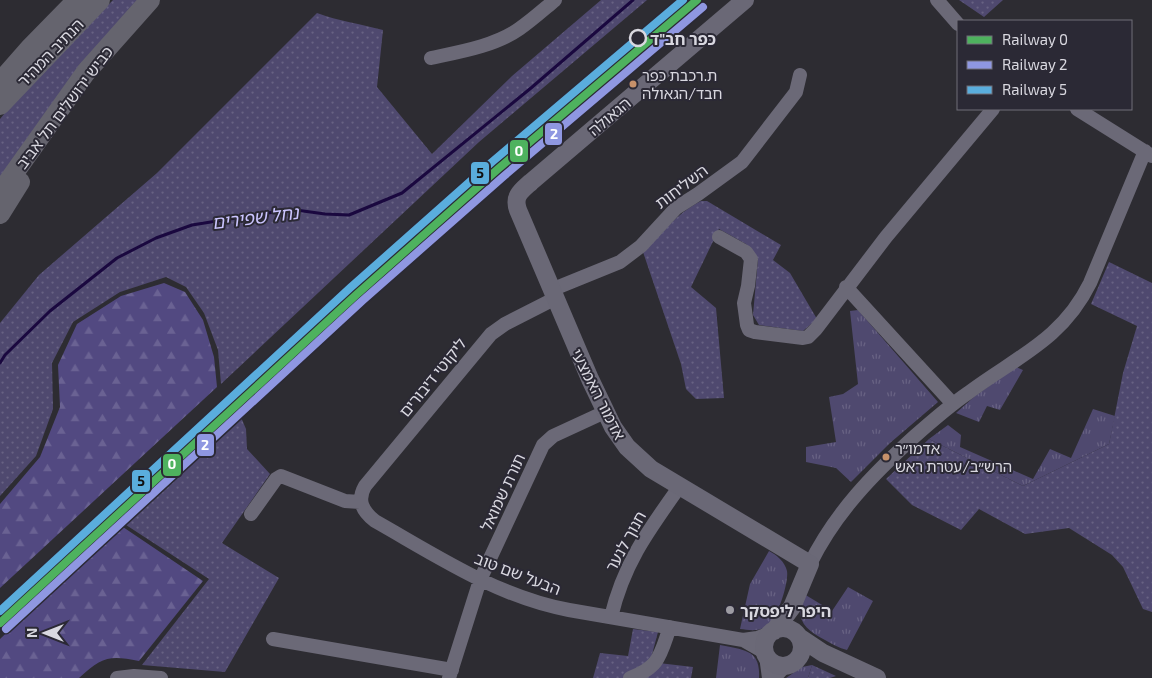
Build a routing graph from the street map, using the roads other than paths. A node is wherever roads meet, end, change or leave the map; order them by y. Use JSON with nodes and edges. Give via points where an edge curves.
{"nodes":[{"id":1,"x":77,"y":0,"type":"edge"},
{"id":2,"x":100,"y":0,"type":"edge"},
{"id":3,"x":556,"y":0,"type":"edge"},
{"id":4,"x":745,"y":0,"type":"edge"},
{"id":5,"x":937,"y":2,"type":"edge"},
{"id":6,"x":144,"y":7,"type":"edge"},
{"id":7,"x":957,"y":23,"type":"edge"},
{"id":8,"x":431,"y":58,"type":"dead end"},
{"id":9,"x":800,"y":74,"type":"dead end"},
{"id":10,"x":0,"y":82,"type":"edge"},
{"id":11,"x":0,"y":105,"type":"edge"},
{"id":12,"x":992,"y":110,"type":"edge"},
{"id":13,"x":1079,"y":110,"type":"edge"},
{"id":14,"x":1148,"y":154,"type":"edge"},
{"id":15,"x":0,"y":193,"type":"edge"},
{"id":16,"x":518,"y":194,"type":"joint"},
{"id":17,"x":0,"y":214,"type":"edge"},
{"id":18,"x":719,"y":236,"type":"dead end"},
{"id":19,"x":846,"y":288,"type":"junction"},
{"id":20,"x":553,"y":294,"type":"junction"},
{"id":21,"x":952,"y":404,"type":"junction"},
{"id":22,"x":605,"y":412,"type":"junction"},
{"id":23,"x":680,"y":486,"type":"junction"},
{"id":24,"x":360,"y":502,"type":"junction"},
{"id":25,"x":251,"y":514,"type":"dead end"},
{"id":26,"x":810,"y":564,"type":"junction"},
{"id":27,"x":480,"y":580,"type":"junction"},
{"id":28,"x":792,"y":608,"type":"junction"},
{"id":29,"x":611,"y":617,"type":"junction"},
{"id":30,"x":670,"y":627,"type":"junction"},
{"id":31,"x":773,"y":632,"type":"junction"},
{"id":32,"x":798,"y":635,"type":"junction"},
{"id":33,"x":273,"y":639,"type":"dead end"},
{"id":34,"x":743,"y":640,"type":"junction"},
{"id":35,"x":765,"y":654,"type":"junction"},
{"id":36,"x":828,"y":655,"type":"junction"},
{"id":37,"x":790,"y":662,"type":"junction"},
{"id":38,"x":450,"y":674,"type":"edge"},
{"id":39,"x":117,"y":678,"type":"edge"},
{"id":40,"x":161,"y":678,"type":"edge"},
{"id":41,"x":630,"y":678,"type":"edge"},
{"id":42,"x":769,"y":678,"type":"edge"},
{"id":43,"x":774,"y":678,"type":"edge"},
{"id":44,"x":877,"y":678,"type":"edge"}],
"edges":[{"from":1,"to":10,"type":"highway"},
{"from":2,"to":11,"type":"highway","name":"הנתיב המהיר"},
{"from":3,"to":8,"type":"street","via":[[518,30],[501,38],[469,50]]},
{"from":4,"to":16,"type":"main road","name":"הגאולה"},
{"from":5,"to":7,"type":"street"},
{"from":6,"to":15,"type":"highway","name":"כביש ירושלים תל אביב","via":[[86,72]]},
{"from":6,"to":17,"type":"highway"},
{"from":9,"to":20,"type":"street","name":"השליחות","via":[[796,92],[742,162],[676,208],[620,262]]},
{"from":12,"to":19,"type":"street"},
{"from":13,"to":14,"type":"street"},
{"from":14,"to":21,"type":"street","via":[[1090,283],[1073,311],[1044,341]]},
{"from":16,"to":20,"type":"main road","name":"אדמור האמצעי","via":[[518,210]]},
{"from":18,"to":19,"type":"street","via":[[746,252],[751,259],[744,303],[749,330],[808,337]]},
{"from":19,"to":21,"type":"street"},
{"from":20,"to":22,"type":"main road","name":"אדמור האמצעי"},
{"from":20,"to":24,"type":"street","name":"ליקוטי דיבורים","via":[[488,337],[364,486]]},
{"from":21,"to":26,"type":"street","via":[[858,490],[827,533]]},
{"from":22,"to":23,"type":"main road","name":"אדמור האמצעי","via":[[634,455]]},
{"from":22,"to":27,"type":"street","name":"תורת שמואל","via":[[544,443]]},
{"from":23,"to":26,"type":"main road","name":"אדמור האמצעי"},
{"from":23,"to":29,"type":"street","name":"חנוך לנער","via":[[631,559]]},
{"from":24,"to":25,"type":"street","via":[[346,501],[281,476]]},
{"from":24,"to":27,"type":"street","name":"הבעל שם טוב","via":[[375,520]]},
{"from":26,"to":28,"type":"main road"},
{"from":27,"to":29,"type":"street","name":"הבעל שם טוב","via":[[548,606]]},
{"from":27,"to":38,"type":"street","name":"תורת שמואל"},
{"from":28,"to":31,"type":"main road"},
{"from":28,"to":32,"type":"main road","via":[[792,621]]},
{"from":29,"to":30,"type":"street","name":"הבעל שם טוב"},
{"from":30,"to":34,"type":"street","name":"הבעל שם טוב"},
{"from":30,"to":41,"type":"street","via":[[658,659],[644,673]]},
{"from":31,"to":32,"type":"main road","via":[[785,628]]},
{"from":31,"to":34,"type":"street","name":"הבעל שם טוב"},
{"from":31,"to":35,"type":"main road","via":[[765,643]]},
{"from":32,"to":36,"type":"main road"},
{"from":32,"to":37,"type":"main road","via":[[801,648]]},
{"from":33,"to":38,"type":"street"},
{"from":34,"to":35,"type":"street","name":"הבעל שם טוב"},
{"from":35,"to":37,"type":"main road","via":[[774,664]]},
{"from":35,"to":42,"type":"street"},
{"from":36,"to":37,"type":"main road","via":[[812,655]]},
{"from":36,"to":44,"type":"main road"},
{"from":37,"to":43,"type":"street"},
{"from":39,"to":40,"type":"street"}]}
